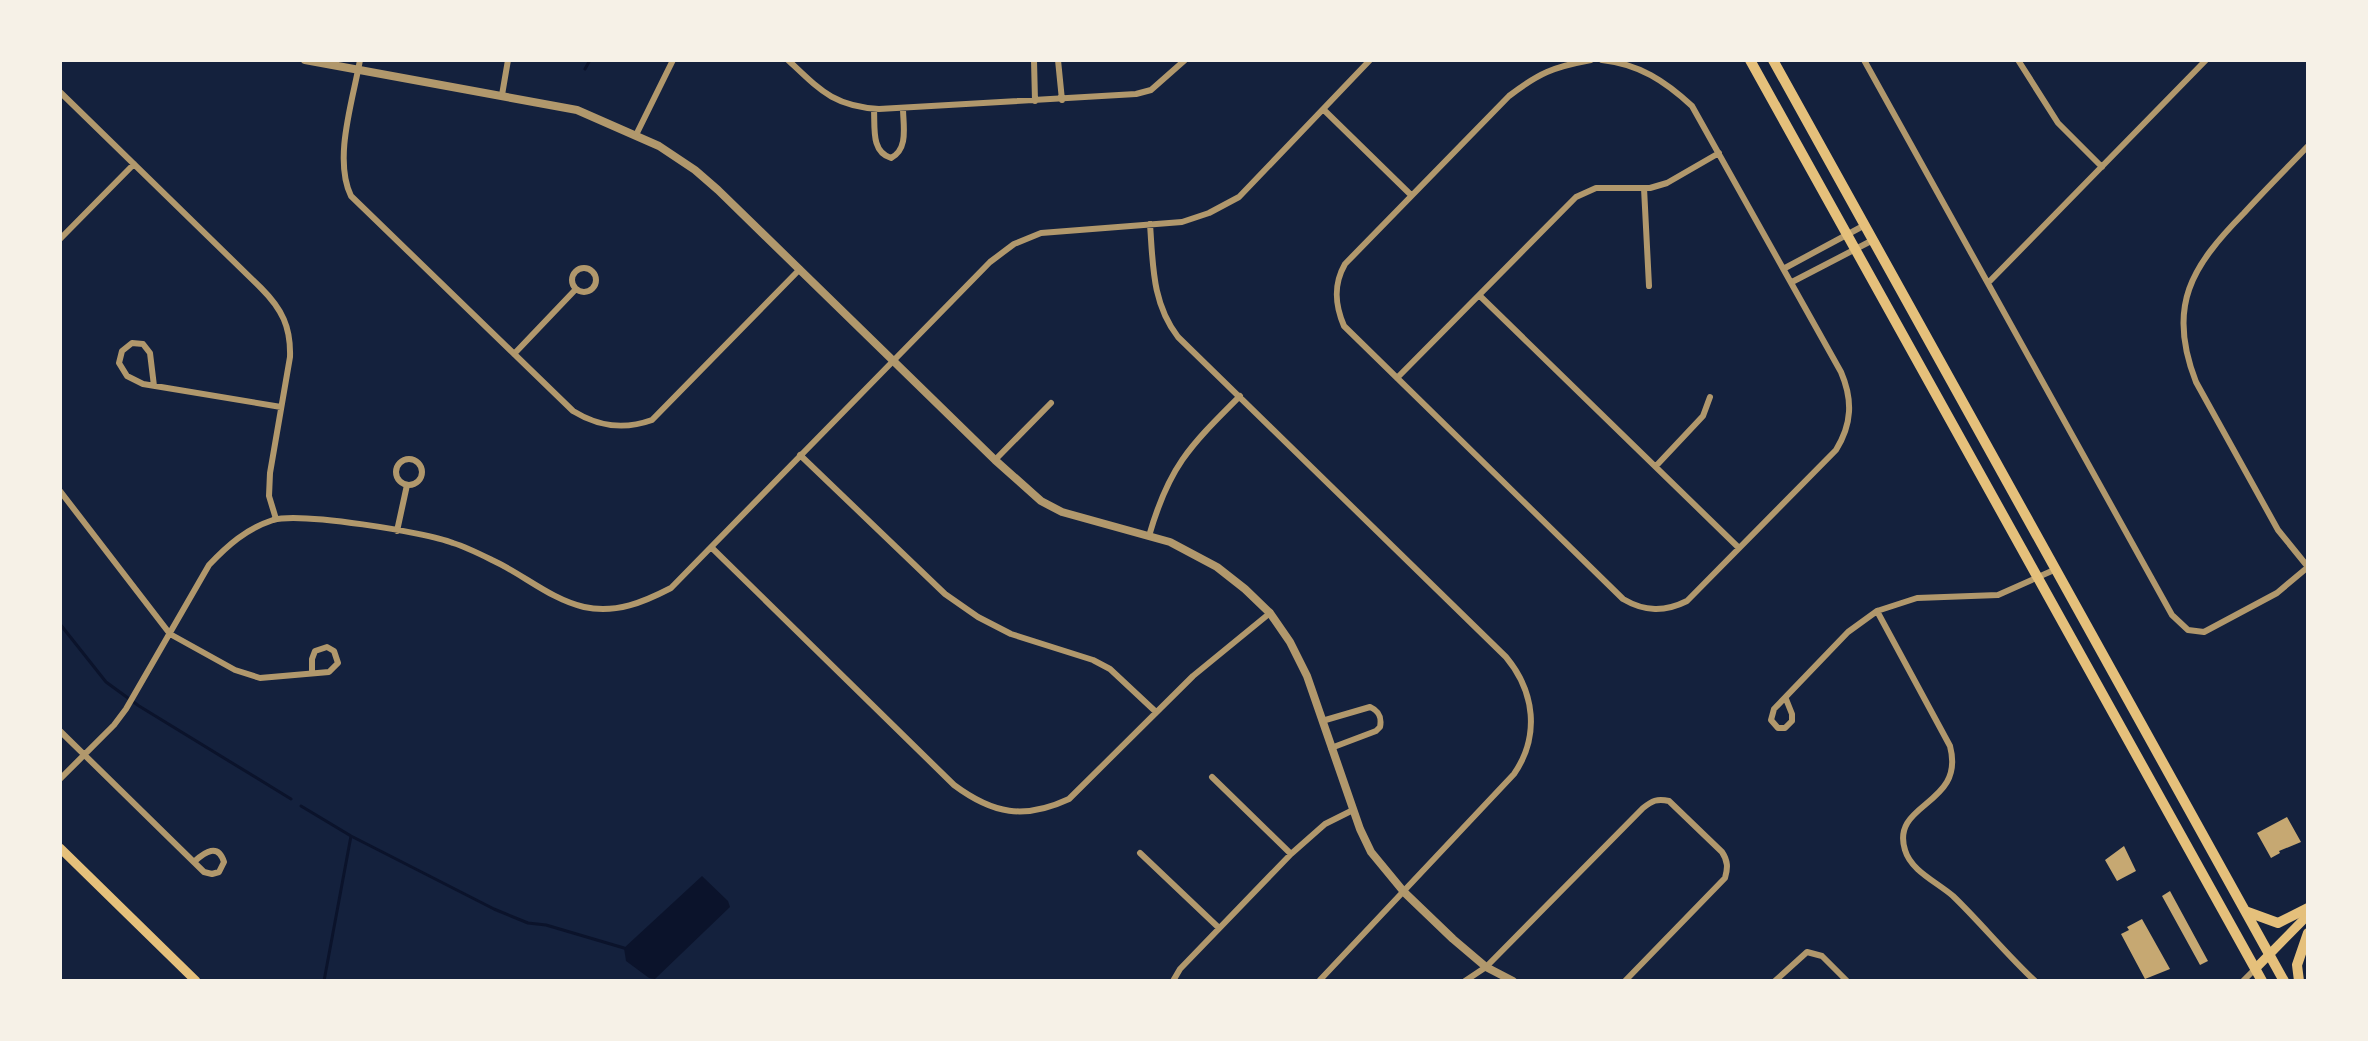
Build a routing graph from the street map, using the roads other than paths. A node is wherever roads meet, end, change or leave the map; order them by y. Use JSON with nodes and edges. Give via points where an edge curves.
{"nodes":[{"id":1,"x":305,"y":60,"type":"edge"},
{"id":2,"x":508,"y":60,"type":"edge"},
{"id":3,"x":673,"y":60,"type":"edge"},
{"id":4,"x":788,"y":60,"type":"edge"},
{"id":5,"x":1034,"y":60,"type":"edge"},
{"id":6,"x":1058,"y":60,"type":"edge"},
{"id":7,"x":1185,"y":60,"type":"edge"},
{"id":8,"x":1370,"y":60,"type":"edge"},
{"id":9,"x":1591,"y":60,"type":"edge"},
{"id":10,"x":1602,"y":60,"type":"edge"},
{"id":11,"x":1750,"y":60,"type":"edge"},
{"id":12,"x":1773,"y":60,"type":"edge"},
{"id":13,"x":1864,"y":60,"type":"edge"},
{"id":14,"x":2018,"y":60,"type":"edge"},
{"id":15,"x":2206,"y":60,"type":"edge"},
{"id":16,"x":359,"y":64,"type":"edge"},
{"id":17,"x":60,"y":92,"type":"edge"},
{"id":18,"x":502,"y":95,"type":"junction"},
{"id":19,"x":1062,"y":100,"type":"junction"},
{"id":20,"x":1035,"y":101,"type":"junction"},
{"id":21,"x":903,"y":108,"type":"junction"},
{"id":22,"x":874,"y":109,"type":"junction"},
{"id":23,"x":1324,"y":110,"type":"junction"},
{"id":24,"x":636,"y":135,"type":"junction"},
{"id":25,"x":2308,"y":146,"type":"edge"},
{"id":26,"x":1719,"y":153,"type":"junction"},
{"id":27,"x":134,"y":164,"type":"junction"},
{"id":28,"x":2102,"y":167,"type":"junction"},
{"id":29,"x":1644,"y":188,"type":"junction"},
{"id":30,"x":1411,"y":195,"type":"junction"},
{"id":31,"x":1150,"y":224,"type":"junction"},
{"id":32,"x":1865,"y":225,"type":"junction"},
{"id":33,"x":1848,"y":234,"type":"junction"},
{"id":34,"x":60,"y":239,"type":"edge"},
{"id":35,"x":1873,"y":240,"type":"junction"},
{"id":36,"x":1856,"y":249,"type":"junction"},
{"id":37,"x":1785,"y":268,"type":"junction"},
{"id":38,"x":800,"y":269,"type":"junction"},
{"id":39,"x":1792,"y":282,"type":"junction"},
{"id":40,"x":1988,"y":283,"type":"junction"},
{"id":41,"x":1649,"y":286,"type":"dead end"},
{"id":42,"x":576,"y":289,"type":"junction"},
{"id":43,"x":1480,"y":296,"type":"junction"},
{"id":44,"x":514,"y":354,"type":"junction"},
{"id":45,"x":893,"y":360,"type":"junction"},
{"id":46,"x":1397,"y":378,"type":"junction"},
{"id":47,"x":154,"y":386,"type":"junction"},
{"id":48,"x":1240,"y":396,"type":"junction"},
{"id":49,"x":1710,"y":397,"type":"dead end"},
{"id":50,"x":1051,"y":403,"type":"dead end"},
{"id":51,"x":281,"y":407,"type":"junction"},
{"id":52,"x":800,"y":455,"type":"junction"},
{"id":53,"x":995,"y":460,"type":"junction"},
{"id":54,"x":1656,"y":466,"type":"junction"},
{"id":55,"x":407,"y":485,"type":"junction"},
{"id":56,"x":60,"y":491,"type":"edge"},
{"id":57,"x":276,"y":519,"type":"junction"},
{"id":58,"x":397,"y":531,"type":"junction"},
{"id":59,"x":1149,"y":536,"type":"junction"},
{"id":60,"x":711,"y":547,"type":"junction"},
{"id":61,"x":1739,"y":548,"type":"junction"},
{"id":62,"x":2308,"y":567,"type":"edge"},
{"id":63,"x":2054,"y":570,"type":"junction"},
{"id":64,"x":2038,"y":579,"type":"junction"},
{"id":65,"x":1877,"y":611,"type":"junction"},
{"id":66,"x":1270,"y":613,"type":"junction"},
{"id":67,"x":170,"y":634,"type":"junction"},
{"id":68,"x":312,"y":673,"type":"junction"},
{"id":69,"x":1786,"y":699,"type":"junction"},
{"id":70,"x":1156,"y":712,"type":"junction"},
{"id":71,"x":1322,"y":721,"type":"junction"},
{"id":72,"x":60,"y":731,"type":"edge"},
{"id":73,"x":1331,"y":748,"type":"junction"},
{"id":74,"x":84,"y":754,"type":"junction"},
{"id":75,"x":1212,"y":777,"type":"dead end"},
{"id":76,"x":60,"y":779,"type":"edge"},
{"id":77,"x":1353,"y":810,"type":"junction"},
{"id":78,"x":60,"y":848,"type":"edge"},
{"id":79,"x":1140,"y":853,"type":"dead end"},
{"id":80,"x":1291,"y":854,"type":"junction"},
{"id":81,"x":195,"y":861,"type":"junction"},
{"id":82,"x":1404,"y":892,"type":"junction"},
{"id":83,"x":2308,"y":908,"type":"edge"},
{"id":84,"x":2245,"y":911,"type":"junction"},
{"id":85,"x":2308,"y":915,"type":"edge"},
{"id":86,"x":1219,"y":928,"type":"junction"},
{"id":87,"x":2308,"y":933,"type":"edge"},
{"id":88,"x":2270,"y":954,"type":"junction"},
{"id":89,"x":1486,"y":967,"type":"junction"},
{"id":90,"x":2255,"y":969,"type":"junction"},
{"id":91,"x":1320,"y":980,"type":"edge"},
{"id":92,"x":196,"y":981,"type":"edge"},
{"id":93,"x":1173,"y":981,"type":"edge"},
{"id":94,"x":1465,"y":981,"type":"edge"},
{"id":95,"x":1513,"y":981,"type":"edge"},
{"id":96,"x":1625,"y":981,"type":"edge"},
{"id":97,"x":1775,"y":981,"type":"edge"},
{"id":98,"x":1847,"y":981,"type":"edge"},
{"id":99,"x":2035,"y":981,"type":"edge"},
{"id":100,"x":2243,"y":981,"type":"edge"},
{"id":101,"x":2262,"y":981,"type":"edge"},
{"id":102,"x":2284,"y":981,"type":"edge"},
{"id":103,"x":2299,"y":981,"type":"edge"}],
"edges":[{"from":1,"to":16,"type":"street"},
{"from":2,"to":18,"type":"street"},
{"from":3,"to":24,"type":"street"},
{"from":4,"to":22,"type":"street","via":[[834,100]]},
{"from":5,"to":20,"type":"street"},
{"from":6,"to":19,"type":"street"},
{"from":7,"to":19,"type":"street","via":[[1151,90]]},
{"from":8,"to":23,"type":"street"},
{"from":9,"to":30,"type":"street","via":[[1536,75]]},
{"from":10,"to":26,"type":"street","via":[[1624,62],[1671,87],[1692,106]]},
{"from":11,"to":33,"type":"main road"},
{"from":12,"to":32,"type":"main road"},
{"from":13,"to":40,"type":"street"},
{"from":14,"to":28,"type":"street","via":[[2058,123]]},
{"from":15,"to":28,"type":"street"},
{"from":16,"to":18,"type":"street"},
{"from":16,"to":44,"type":"street","via":[[342,163],[351,196]]},
{"from":17,"to":27,"type":"street"},
{"from":18,"to":24,"type":"street","via":[[577,110]]},
{"from":19,"to":20,"type":"street"},
{"from":20,"to":21,"type":"street"},
{"from":21,"to":22,"type":"street"},
{"from":21,"to":22,"type":"street","via":[[903,146],[891,158],[877,149]]},
{"from":23,"to":30,"type":"street"},
{"from":23,"to":31,"type":"street","via":[[1239,197],[1182,222]]},
{"from":24,"to":38,"type":"street","via":[[695,170]]},
{"from":25,"to":62,"type":"street","via":[[2207,252],[2190,285],[2183,330],[2196,382],[2278,530]]},
{"from":26,"to":29,"type":"street","via":[[1667,183]]},
{"from":26,"to":37,"type":"street"},
{"from":27,"to":34,"type":"street"},
{"from":27,"to":51,"type":"street","via":[[277,304],[291,341]]},
{"from":28,"to":40,"type":"street"},
{"from":29,"to":41,"type":"street"},
{"from":29,"to":43,"type":"street","via":[[1596,188],[1576,197]]},
{"from":30,"to":46,"type":"street","via":[[1352,256],[1337,281],[1337,310],[1344,326]]},
{"from":31,"to":45,"type":"street","via":[[1041,233],[1014,244],[972,277]]},
{"from":31,"to":48,"type":"street","via":[[1155,290],[1167,322]]},
{"from":32,"to":33,"type":"street"},
{"from":32,"to":35,"type":"main road"},
{"from":33,"to":36,"type":"main road"},
{"from":33,"to":37,"type":"street"},
{"from":35,"to":36,"type":"street"},
{"from":35,"to":63,"type":"main road"},
{"from":36,"to":39,"type":"street"},
{"from":36,"to":64,"type":"main road"},
{"from":37,"to":39,"type":"street"},
{"from":38,"to":44,"type":"street","via":[[665,408],[635,426],[589,421]]},
{"from":38,"to":45,"type":"street"},
{"from":39,"to":61,"type":"street","via":[[1846,384],[1848,426],[1836,450]]},
{"from":40,"to":62,"type":"street","via":[[2179,622],[2192,631],[2212,629],[2277,593]]},
{"from":42,"to":42,"type":"street","via":[[593,289],[593,271],[577,270],[572,277]]},
{"from":42,"to":44,"type":"street"},
{"from":43,"to":46,"type":"street"},
{"from":43,"to":54,"type":"street"},
{"from":45,"to":52,"type":"street"},
{"from":45,"to":53,"type":"street"},
{"from":46,"to":61,"type":"street","via":[[1632,605],[1657,610],[1687,601]]},
{"from":47,"to":47,"type":"street","via":[[149,351],[132,343],[120,355],[120,368],[137,382]]},
{"from":47,"to":51,"type":"street"},
{"from":48,"to":59,"type":"street","via":[[1175,468]]},
{"from":48,"to":82,"type":"street","via":[[1506,657],[1528,695],[1530,740],[1521,763]]},
{"from":49,"to":54,"type":"street","via":[[1703,416]]},
{"from":50,"to":53,"type":"street"},
{"from":51,"to":57,"type":"street","via":[[270,473]]},
{"from":52,"to":60,"type":"street"},
{"from":52,"to":70,"type":"street","via":[[945,594],[1011,634],[1110,669]]},
{"from":53,"to":59,"type":"street","via":[[1041,501],[1062,512]]},
{"from":54,"to":61,"type":"street"},
{"from":55,"to":55,"type":"street","via":[[422,474],[418,462],[410,459],[396,472]]},
{"from":55,"to":58,"type":"street"},
{"from":56,"to":67,"type":"street"},
{"from":57,"to":58,"type":"street","via":[[307,517]]},
{"from":57,"to":67,"type":"street","via":[[226,546],[209,565]]},
{"from":58,"to":60,"type":"street","via":[[451,542],[554,595],[585,607],[611,609],[641,604],[671,588]]},
{"from":59,"to":66,"type":"street","via":[[1217,567]]},
{"from":60,"to":70,"type":"street","via":[[954,785],[987,807],[1027,812],[1069,799]]},
{"from":63,"to":64,"type":"street"},
{"from":63,"to":84,"type":"main road"},
{"from":64,"to":65,"type":"street","via":[[1998,595],[1917,598]]},
{"from":64,"to":90,"type":"main road"},
{"from":65,"to":69,"type":"street","via":[[1848,632]]},
{"from":65,"to":99,"type":"street","via":[[1954,759],[1945,787],[1907,823],[1906,854]]},
{"from":66,"to":70,"type":"street"},
{"from":66,"to":71,"type":"street","via":[[1307,676]]},
{"from":67,"to":68,"type":"street","via":[[260,678]]},
{"from":67,"to":74,"type":"street","via":[[126,709]]},
{"from":68,"to":68,"type":"street","via":[[333,669],[338,658],[334,651],[315,651]]},
{"from":69,"to":69,"type":"street","via":[[1771,716],[1778,728],[1792,721]]},
{"from":71,"to":73,"type":"street"},
{"from":71,"to":73,"type":"street","via":[[1370,707],[1380,716],[1376,731]]},
{"from":72,"to":74,"type":"street"},
{"from":73,"to":77,"type":"street"},
{"from":74,"to":76,"type":"street"},
{"from":74,"to":81,"type":"street"},
{"from":75,"to":80,"type":"street"},
{"from":77,"to":80,"type":"street","via":[[1325,824]]},
{"from":77,"to":82,"type":"street","via":[[1371,852]]},
{"from":78,"to":92,"type":"main road"},
{"from":79,"to":86,"type":"street"},
{"from":80,"to":86,"type":"street"},
{"from":81,"to":81,"type":"street","via":[[212,874],[224,862],[215,850]]},
{"from":82,"to":89,"type":"street"},
{"from":82,"to":91,"type":"street"},
{"from":83,"to":84,"type":"main road","via":[[2278,923]]},
{"from":84,"to":88,"type":"main road"},
{"from":85,"to":88,"type":"main road"},
{"from":86,"to":93,"type":"street"},
{"from":87,"to":103,"type":"main road","via":[[2297,965]]},
{"from":88,"to":90,"type":"main road"},
{"from":88,"to":102,"type":"main road"},
{"from":89,"to":94,"type":"street"},
{"from":89,"to":95,"type":"street"},
{"from":89,"to":96,"type":"street","via":[[1643,808],[1655,800],[1669,801],[1722,852],[1727,872]]},
{"from":90,"to":100,"type":"street"},
{"from":90,"to":101,"type":"main road"},
{"from":97,"to":98,"type":"street","via":[[1807,952],[1822,956]]}]}
